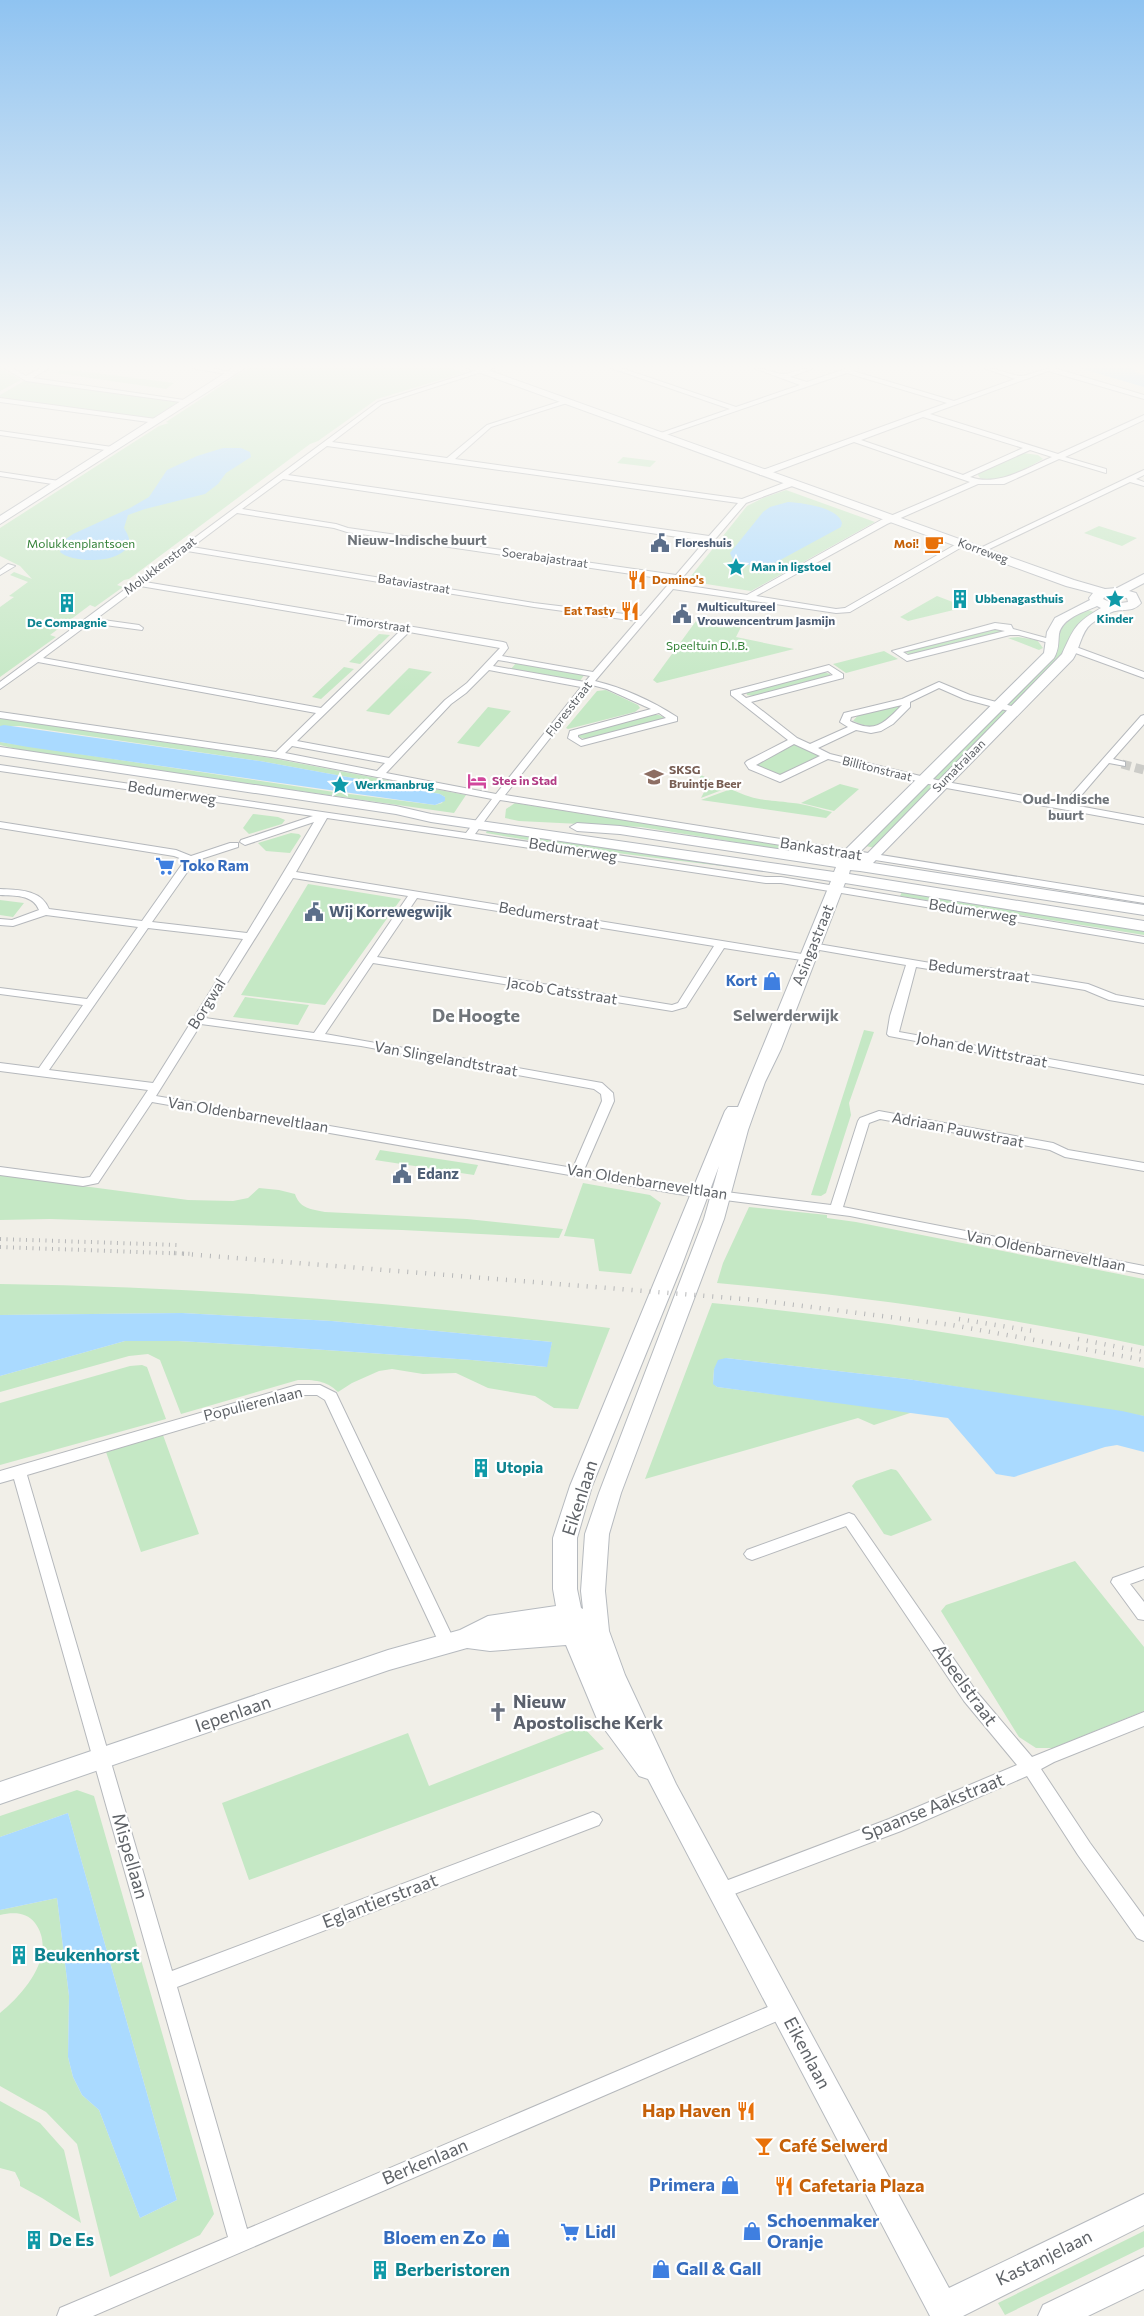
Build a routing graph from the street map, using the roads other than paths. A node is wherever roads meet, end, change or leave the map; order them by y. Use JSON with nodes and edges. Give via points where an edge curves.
{"nodes":[{"id":1,"x":14,"y":476,"type":"edge"},
{"id":2,"x":70,"y":476,"type":"edge"},
{"id":3,"x":281,"y":476,"type":"joint"},
{"id":4,"x":563,"y":476,"type":"edge"},
{"id":5,"x":772,"y":476,"type":"edge"},
{"id":6,"x":964,"y":476,"type":"edge"},
{"id":7,"x":1014,"y":476,"type":"edge"},
{"id":8,"x":1135,"y":476,"type":"edge"},
{"id":9,"x":1129,"y":479,"type":"junction"},
{"id":10,"x":977,"y":482,"type":"junction"},
{"id":11,"x":59,"y":483,"type":"junction"},
{"id":12,"x":792,"y":483,"type":"junction"},
{"id":13,"x":1144,"y":484,"type":"edge"},
{"id":14,"x":742,"y":502,"type":"junction"},
{"id":15,"x":234,"y":510,"type":"junction"},
{"id":16,"x":892,"y":518,"type":"junction"},
{"id":17,"x":1,"y":519,"type":"edge"},
{"id":18,"x":710,"y":539,"type":"junction"},
{"id":19,"x":963,"y":544,"type":"junction"},
{"id":20,"x":184,"y":548,"type":"junction"},
{"id":21,"x":980,"y":550,"type":"junction"},
{"id":22,"x":11,"y":566,"type":"dead end"},
{"id":23,"x":0,"y":573,"type":"edge"},
{"id":24,"x":1144,"y":578,"type":"edge"},
{"id":25,"x":674,"y":582,"type":"junction"},
{"id":26,"x":137,"y":583,"type":"junction"},
{"id":27,"x":1144,"y":589,"type":"edge"},
{"id":28,"x":1099,"y":596,"type":"junction"},
{"id":29,"x":749,"y":597,"type":"junction"},
{"id":30,"x":1134,"y":603,"type":"edge"},
{"id":31,"x":1110,"y":607,"type":"junction"},
{"id":32,"x":644,"y":619,"type":"junction"},
{"id":33,"x":88,"y":620,"type":"junction"},
{"id":34,"x":139,"y":628,"type":"dead end"},
{"id":35,"x":406,"y":630,"type":"junction"},
{"id":36,"x":1010,"y":632,"type":"junction"},
{"id":37,"x":1053,"y":642,"type":"junction"},
{"id":38,"x":1073,"y":649,"type":"junction"},
{"id":39,"x":495,"y":657,"type":"junction"},
{"id":40,"x":35,"y":659,"type":"junction"},
{"id":41,"x":485,"y":667,"type":"junction"},
{"id":42,"x":1144,"y":675,"type":"edge"},
{"id":43,"x":591,"y":680,"type":"junction"},
{"id":44,"x":0,"y":686,"type":"edge"},
{"id":45,"x":744,"y":701,"type":"junction"},
{"id":46,"x":905,"y":701,"type":"junction"},
{"id":47,"x":998,"y":705,"type":"junction"},
{"id":48,"x":660,"y":710,"type":"junction"},
{"id":49,"x":1016,"y":710,"type":"junction"},
{"id":50,"x":321,"y":711,"type":"junction"},
{"id":51,"x":0,"y":715,"type":"edge"},
{"id":52,"x":1144,"y":718,"type":"edge"},
{"id":53,"x":855,"y":727,"type":"junction"},
{"id":54,"x":1134,"y":730,"type":"junction"},
{"id":55,"x":1144,"y":732,"type":"edge"},
{"id":56,"x":794,"y":740,"type":"junction"},
{"id":57,"x":291,"y":743,"type":"junction"},
{"id":58,"x":810,"y":748,"type":"junction"},
{"id":59,"x":0,"y":751,"type":"edge"},
{"id":60,"x":278,"y":755,"type":"junction"},
{"id":61,"x":827,"y":756,"type":"junction"},
{"id":62,"x":0,"y":758,"type":"edge"},
{"id":63,"x":1107,"y":760,"type":"junction"},
{"id":64,"x":391,"y":762,"type":"junction"},
{"id":65,"x":84,"y":764,"type":"junction"},
{"id":66,"x":1122,"y":764,"type":"tunnel mouth"},
{"id":67,"x":0,"y":768,"type":"edge"},
{"id":68,"x":378,"y":775,"type":"junction"},
{"id":69,"x":923,"y":780,"type":"junction"},
{"id":70,"x":941,"y":784,"type":"junction"},
{"id":71,"x":498,"y":797,"type":"junction"},
{"id":72,"x":1066,"y":807,"type":"junction"},
{"id":73,"x":323,"y":816,"type":"junction"},
{"id":74,"x":1144,"y":821,"type":"edge"},
{"id":75,"x":0,"y":825,"type":"edge"},
{"id":76,"x":476,"y":826,"type":"junction"},
{"id":77,"x":245,"y":842,"type":"dead end"},
{"id":78,"x":234,"y":845,"type":"dead end"},
{"id":79,"x":190,"y":860,"type":"junction"},
{"id":80,"x":850,"y":867,"type":"junction"},
{"id":81,"x":290,"y":874,"type":"junction"},
{"id":82,"x":0,"y":892,"type":"edge"},
{"id":83,"x":415,"y":893,"type":"junction"},
{"id":84,"x":1144,"y":900,"type":"edge"},
{"id":85,"x":1144,"y":910,"type":"edge"},
{"id":86,"x":45,"y":912,"type":"junction"},
{"id":87,"x":0,"y":922,"type":"edge"},
{"id":88,"x":146,"y":924,"type":"junction"},
{"id":89,"x":1144,"y":926,"type":"edge"},
{"id":90,"x":250,"y":937,"type":"junction"},
{"id":91,"x":1144,"y":940,"type":"edge"},
{"id":92,"x":720,"y":945,"type":"junction"},
{"id":93,"x":810,"y":952,"type":"junction"},
{"id":94,"x":372,"y":958,"type":"junction"},
{"id":95,"x":912,"y":963,"type":"junction"},
{"id":96,"x":0,"y":991,"type":"edge"},
{"id":97,"x":91,"y":1003,"type":"junction"},
{"id":98,"x":1144,"y":1003,"type":"edge"},
{"id":99,"x":197,"y":1020,"type":"junction"},
{"id":100,"x":318,"y":1036,"type":"junction"},
{"id":101,"x":0,"y":1067,"type":"edge"},
{"id":102,"x":42,"y":1072,"type":"junction"},
{"id":103,"x":1144,"y":1080,"type":"edge"},
{"id":104,"x":756,"y":1082,"type":"junction"},
{"id":105,"x":156,"y":1087,"type":"junction"},
{"id":106,"x":149,"y":1098,"type":"junction"},
{"id":107,"x":1144,"y":1167,"type":"edge"},
{"id":108,"x":0,"y":1171,"type":"edge"},
{"id":109,"x":577,"y":1172,"type":"junction"},
{"id":110,"x":699,"y":1192,"type":"junction"},
{"id":111,"x":721,"y":1195,"type":"junction"},
{"id":112,"x":836,"y":1210,"type":"junction"},
{"id":113,"x":1144,"y":1270,"type":"edge"},
{"id":114,"x":665,"y":1281,"type":"joint"},
{"id":115,"x":689,"y":1283,"type":"joint"},
{"id":116,"x":19,"y":1471,"type":"junction"},
{"id":117,"x":0,"y":1476,"type":"edge"},
{"id":118,"x":752,"y":1554,"type":"dead end"},
{"id":119,"x":1144,"y":1572,"type":"edge"},
{"id":120,"x":1144,"y":1614,"type":"edge"},
{"id":121,"x":580,"y":1624,"type":"junction"},
{"id":122,"x":457,"y":1640,"type":"junction"},
{"id":123,"x":1144,"y":1719,"type":"edge"},
{"id":124,"x":102,"y":1758,"type":"junction"},
{"id":125,"x":1030,"y":1768,"type":"junction"},
{"id":126,"x":666,"y":1791,"type":"joint"},
{"id":127,"x":0,"y":1793,"type":"edge"},
{"id":128,"x":593,"y":1820,"type":"dead end"},
{"id":129,"x":721,"y":1891,"type":"junction"},
{"id":130,"x":1144,"y":1932,"type":"edge"},
{"id":131,"x":167,"y":1982,"type":"junction"},
{"id":132,"x":784,"y":2008,"type":"junction"},
{"id":133,"x":1144,"y":2209,"type":"edge"},
{"id":134,"x":240,"y":2241,"type":"junction"},
{"id":135,"x":1144,"y":2272,"type":"edge"},
{"id":136,"x":945,"y":2312,"type":"edge"},
{"id":137,"x":68,"y":2316,"type":"edge"},
{"id":138,"x":1054,"y":2316,"type":"edge"}],
"edges":[{"from":1,"to":11,"type":"street"},
{"from":2,"to":11,"type":"main road"},
{"from":3,"to":15,"type":"street","name":"Molukkenstraat"},
{"from":3,"to":18,"type":"street"},
{"from":4,"to":14,"type":"street"},
{"from":5,"to":12,"type":"main road","name":"Korreweg"},
{"from":6,"to":10,"type":"street"},
{"from":7,"to":10,"type":"street","via":[[1001,482]]},
{"from":8,"to":9,"type":"street"},
{"from":9,"to":13,"type":"street"},
{"from":9,"to":21,"type":"street"},
{"from":10,"to":16,"type":"street"},
{"from":11,"to":17,"type":"main road"},
{"from":12,"to":14,"type":"street"},
{"from":12,"to":16,"type":"main road","name":"Korreweg"},
{"from":14,"to":18,"type":"street","name":"Floresstraat"},
{"from":15,"to":20,"type":"street","name":"Molukkenstraat"},
{"from":15,"to":25,"type":"street","name":"Soerabajastraat","via":[[574,562]]},
{"from":16,"to":19,"type":"main road","name":"Korreweg"},
{"from":16,"to":29,"type":"street"},
{"from":18,"to":25,"type":"street","name":"Floresstraat"},
{"from":19,"to":21,"type":"main road","name":"Korreweg"},
{"from":19,"to":29,"type":"street","name":"Soerabajastraat","via":[[847,610],[836,612]]},
{"from":20,"to":26,"type":"street","name":"Molukkenstraat"},
{"from":20,"to":32,"type":"street","name":"Bataviastraat"},
{"from":21,"to":28,"type":"main road","name":"Korreweg"},
{"from":22,"to":23,"type":"street"},
{"from":24,"to":30,"type":"main road"},
{"from":25,"to":29,"type":"street","name":"Soerabajastraat"},
{"from":25,"to":32,"type":"street","name":"Floresstraat"},
{"from":26,"to":33,"type":"street","name":"Molukkenstraat"},
{"from":26,"to":35,"type":"street","name":"Timorstraat"},
{"from":27,"to":30,"type":"main road"},
{"from":28,"to":30,"type":"main road"},
{"from":28,"to":31,"type":"main road","name":"Korreweg"},
{"from":28,"to":37,"type":"main road","name":"Sumatralaan","via":[[1061,621],[1053,631]]},
{"from":30,"to":31,"type":"main road"},
{"from":31,"to":38,"type":"main road","via":[[1080,628]]},
{"from":32,"to":43,"type":"street","name":"Floresstraat"},
{"from":33,"to":34,"type":"street"},
{"from":33,"to":40,"type":"street","name":"Molukkenstraat"},
{"from":35,"to":39,"type":"street","name":"Timorstraat","via":[[499,643],[504,648]]},
{"from":35,"to":50,"type":"street"},
{"from":36,"to":36,"type":"street","via":[[1008,627],[994,626],[896,651],[907,658]]},
{"from":36,"to":37,"type":"street"},
{"from":37,"to":47,"type":"main road","name":"Sumatralaan","via":[[1049,655]]},
{"from":38,"to":42,"type":"street"},
{"from":38,"to":49,"type":"main road","name":"Sumatralaan"},
{"from":39,"to":41,"type":"street"},
{"from":39,"to":43,"type":"street"},
{"from":40,"to":44,"type":"street","name":"Molukkenstraat"},
{"from":40,"to":50,"type":"street"},
{"from":41,"to":43,"type":"street"},
{"from":41,"to":64,"type":"street"},
{"from":43,"to":48,"type":"street"},
{"from":43,"to":71,"type":"street","name":"Floresstraat"},
{"from":45,"to":45,"type":"street","via":[[753,698],[840,676],[830,668],[734,693]]},
{"from":45,"to":56,"type":"street","name":"Billitonstraat"},
{"from":46,"to":47,"type":"street","via":[[939,685]]},
{"from":46,"to":53,"type":"street","via":[[907,706],[883,729],[866,731]]},
{"from":46,"to":53,"type":"street","via":[[847,715],[845,722]]},
{"from":47,"to":49,"type":"street"},
{"from":47,"to":69,"type":"main road","name":"Sumatralaan"},
{"from":48,"to":48,"type":"street","via":[[573,733],[573,738],[581,743],[674,719]]},
{"from":49,"to":70,"type":"main road","name":"Sumatralaan"},
{"from":50,"to":57,"type":"street"},
{"from":51,"to":60,"type":"street","name":"Bankastraat"},
{"from":52,"to":54,"type":"street"},
{"from":53,"to":58,"type":"street"},
{"from":54,"to":55,"type":"street"},
{"from":54,"to":63,"type":"street"},
{"from":56,"to":58,"type":"street","name":"Billitonstraat"},
{"from":56,"to":61,"type":"street","via":[[750,763],[752,767],[780,778]]},
{"from":57,"to":60,"type":"street"},
{"from":57,"to":64,"type":"street"},
{"from":58,"to":61,"type":"street","name":"Billitonstraat"},
{"from":59,"to":65,"type":"main road","name":"Bedumerweg"},
{"from":60,"to":68,"type":"street","name":"Bankastraat"},
{"from":61,"to":69,"type":"street","name":"Billitonstraat"},
{"from":62,"to":65,"type":"main road","name":"Bedumerweg","via":[[43,764]]},
{"from":63,"to":66,"type":"street"},
{"from":63,"to":72,"type":"street"},
{"from":64,"to":68,"type":"street"},
{"from":65,"to":76,"type":"main road","name":"Bedumerweg","via":[[396,810]]},
{"from":67,"to":73,"type":"street","name":"Bedumerweg"},
{"from":68,"to":71,"type":"street","name":"Bankastraat"},
{"from":69,"to":70,"type":"street","name":"Billitonstraat"},
{"from":69,"to":80,"type":"main road","name":"Sumatralaan"},
{"from":70,"to":72,"type":"street","name":"Billitonstraat"},
{"from":70,"to":80,"type":"main road","name":"Sumatralaan"},
{"from":71,"to":76,"type":"street","name":"Floresstraat"},
{"from":71,"to":80,"type":"street","name":"Bankastraat"},
{"from":72,"to":74,"type":"street","name":"Billitonstraat"},
{"from":73,"to":76,"type":"street","name":"Bedumerweg"},
{"from":73,"to":77,"type":"street"},
{"from":73,"to":81,"type":"street","name":"Borgwal"},
{"from":75,"to":79,"type":"street","via":[[176,853]]},
{"from":76,"to":80,"type":"main road","name":"Bedumerweg"},
{"from":78,"to":79,"type":"street"},
{"from":79,"to":88,"type":"street"},
{"from":80,"to":84,"type":"street","name":"Bankastraat"},
{"from":80,"to":85,"type":"main road","name":"Bedumerweg"},
{"from":80,"to":89,"type":"main road","name":"Bedumerweg"},
{"from":80,"to":91,"type":"street","name":"Bedumerweg"},
{"from":80,"to":93,"type":"main road","name":"Asingastraat"},
{"from":81,"to":83,"type":"street","name":"Bedumerstraat"},
{"from":81,"to":90,"type":"street","name":"Borgwal"},
{"from":82,"to":86,"type":"street","via":[[36,897],[43,903]]},
{"from":83,"to":92,"type":"street","name":"Bedumerstraat"},
{"from":83,"to":94,"type":"street"},
{"from":86,"to":87,"type":"street","via":[[14,923]]},
{"from":86,"to":88,"type":"street"},
{"from":88,"to":90,"type":"street"},
{"from":88,"to":97,"type":"street"},
{"from":90,"to":99,"type":"street","name":"Borgwal"},
{"from":92,"to":93,"type":"street","name":"Bedumerstraat"},
{"from":92,"to":94,"type":"street","name":"Jacob Catsstraat","via":[[682,1005],[672,1008]]},
{"from":93,"to":95,"type":"street","name":"Bedumerstraat"},
{"from":93,"to":104,"type":"main road","name":"Asingastraat"},
{"from":94,"to":100,"type":"street"},
{"from":95,"to":98,"type":"street","name":"Bedumerstraat","via":[[1088,986],[1113,998]]},
{"from":95,"to":103,"type":"street","name":"Johan de Wittstraat","via":[[893,1034]]},
{"from":96,"to":97,"type":"street"},
{"from":97,"to":102,"type":"street"},
{"from":99,"to":100,"type":"street","name":"Van Slingelandtstraat"},
{"from":99,"to":105,"type":"street","name":"Borgwal"},
{"from":100,"to":109,"type":"street","name":"Van Slingelandtstraat","via":[[604,1089],[608,1101]]},
{"from":101,"to":102,"type":"street"},
{"from":102,"to":105,"type":"street"},
{"from":104,"to":110,"type":"main road","name":"Asingastraat","via":[[739,1101]]},
{"from":104,"to":111,"type":"main road","name":"Asingastraat"},
{"from":105,"to":106,"type":"street","name":"Borgwal"},
{"from":106,"to":108,"type":"street","name":"Borgwal","via":[[94,1180],[83,1182]]},
{"from":106,"to":109,"type":"street","name":"Van Oldenbarneveltlaan"},
{"from":107,"to":112,"type":"street","name":"Adriaan Pauwstraat","via":[[879,1115],[864,1122]]},
{"from":109,"to":110,"type":"street","name":"Van Oldenbarneveltlaan"},
{"from":110,"to":111,"type":"street","name":"Van Oldenbarneveltlaan"},
{"from":110,"to":114,"type":"main road","name":"Asingastraat"},
{"from":111,"to":112,"type":"street","name":"Van Oldenbarneveltlaan"},
{"from":111,"to":115,"type":"main road","name":"Asingastraat"},
{"from":112,"to":113,"type":"street","name":"Van Oldenbarneveltlaan"},
{"from":114,"to":121,"type":"main road","name":"Eikenlaan","via":[[572,1512],[565,1538],[564,1564]]},
{"from":115,"to":121,"type":"main road","name":"Eikenlaan","via":[[601,1518],[593,1573]]},
{"from":116,"to":117,"type":"street","name":"Populierenlaan"},
{"from":116,"to":122,"type":"street","name":"Populierenlaan","via":[[297,1390],[320,1390],[330,1397]]},
{"from":116,"to":124,"type":"street","name":"Mispellaan"},
{"from":118,"to":125,"type":"street","name":"Abeelstraat","via":[[848,1519],[970,1696]]},
{"from":119,"to":120,"type":"street","via":[[1119,1582]]},
{"from":121,"to":122,"type":"main road","name":"Iepenlaan","via":[[490,1641]]},
{"from":121,"to":126,"type":"main road","name":"Eikenlaan","via":[[581,1656],[606,1712]]},
{"from":122,"to":124,"type":"main road","name":"Iepenlaan","via":[[388,1660]]},
{"from":123,"to":125,"type":"street","name":"Spaanse Aakstraat","via":[[1048,1757]]},
{"from":124,"to":127,"type":"main road","name":"Iepenlaan"},
{"from":124,"to":131,"type":"street","name":"Mispellaan"},
{"from":125,"to":129,"type":"street","name":"Spaanse Aakstraat","via":[[895,1825]]},
{"from":125,"to":130,"type":"street","name":"Abeelstraat"},
{"from":126,"to":129,"type":"main road","name":"Eikenlaan"},
{"from":128,"to":131,"type":"street","name":"Eglantierstraat"},
{"from":129,"to":132,"type":"main road","name":"Eikenlaan"},
{"from":131,"to":134,"type":"street","name":"Mispellaan"},
{"from":132,"to":134,"type":"street","name":"Berkenlaan"},
{"from":132,"to":136,"type":"main road","name":"Eikenlaan"},
{"from":133,"to":136,"type":"main road","name":"Kastanjelaan"},
{"from":134,"to":137,"type":"street","name":"Berkenlaan"},
{"from":135,"to":138,"type":"main road"}]}
